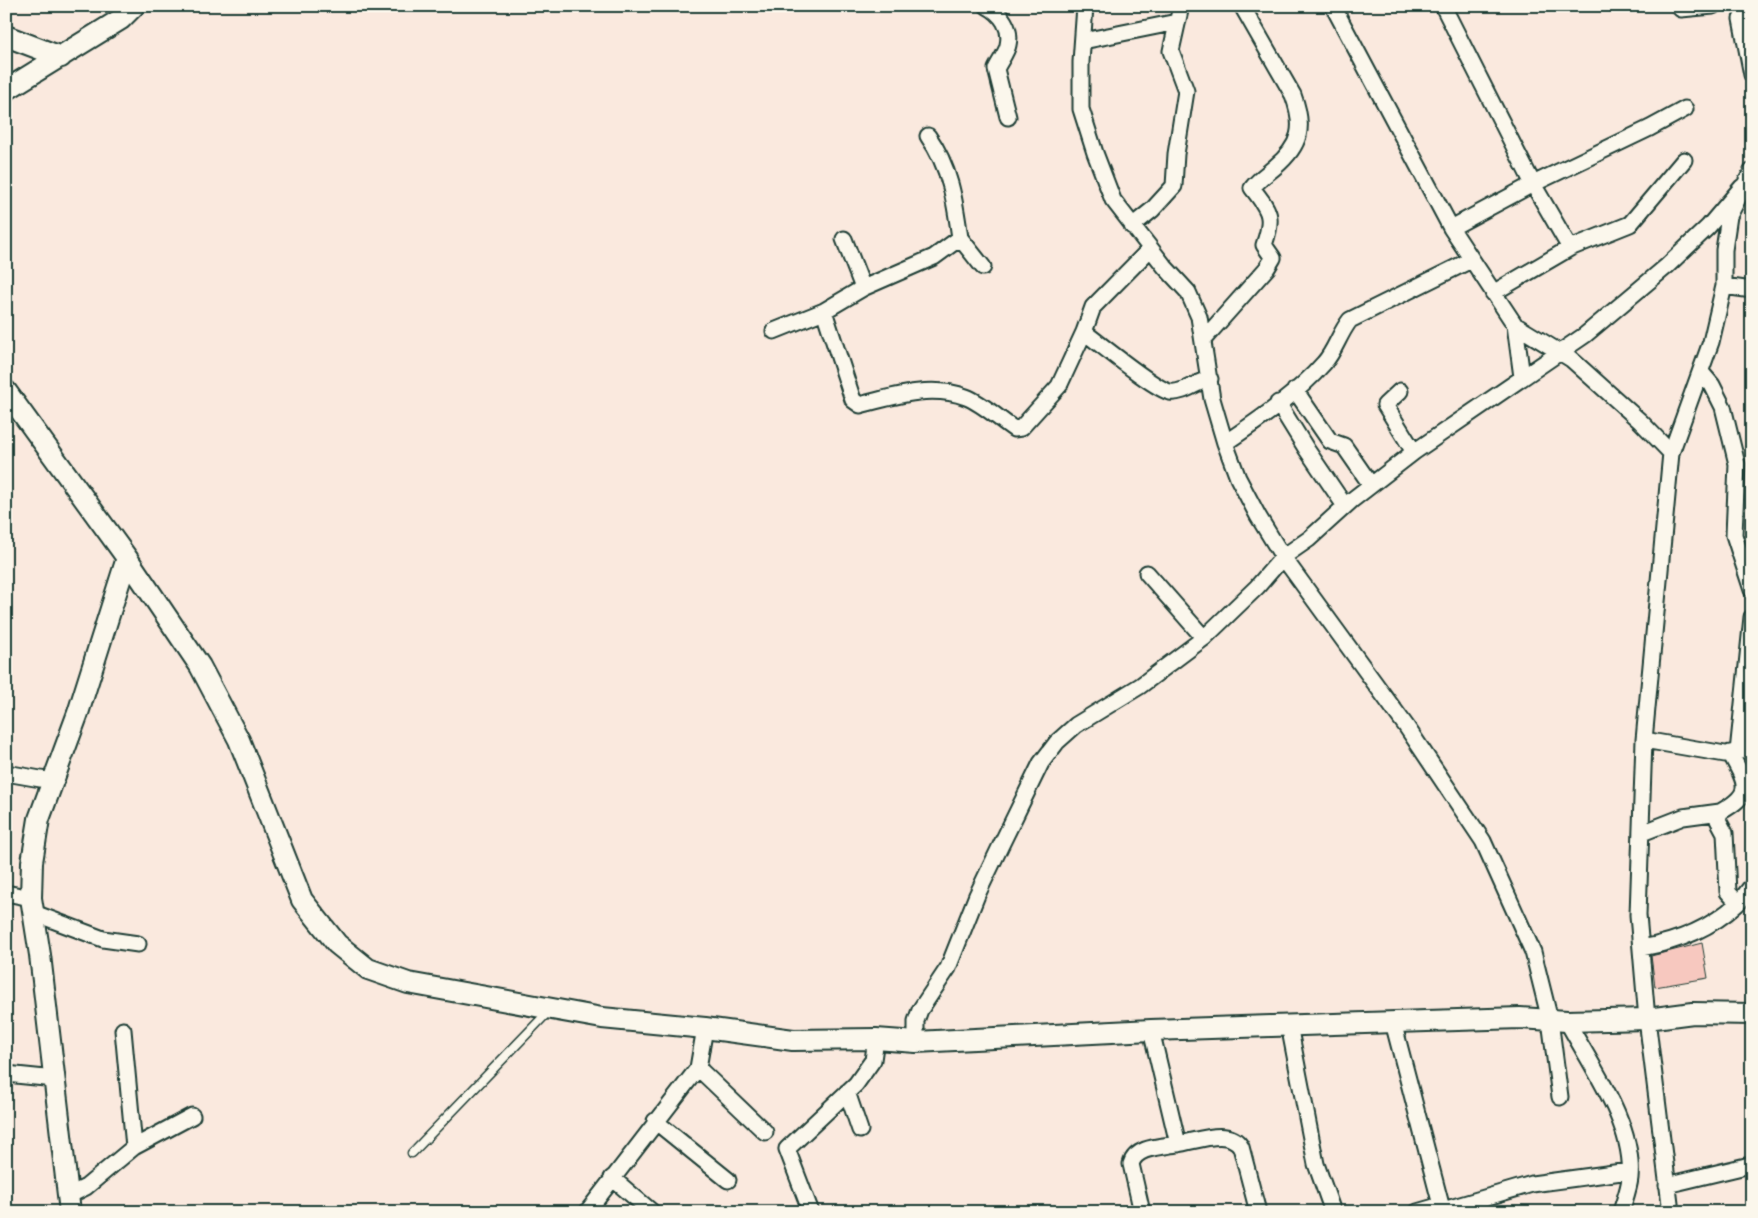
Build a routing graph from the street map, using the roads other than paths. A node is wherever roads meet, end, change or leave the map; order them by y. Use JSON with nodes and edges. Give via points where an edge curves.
{"nodes":[{"id":1,"x":134,"y":6,"type":"edge"},
{"id":2,"x":987,"y":6,"type":"edge"},
{"id":3,"x":1085,"y":6,"type":"edge"},
{"id":4,"x":1181,"y":6,"type":"edge"},
{"id":5,"x":1242,"y":6,"type":"edge"},
{"id":6,"x":1333,"y":6,"type":"edge"},
{"id":7,"x":1443,"y":6,"type":"edge"},
{"id":8,"x":1713,"y":6,"type":"edge"},
{"id":9,"x":1748,"y":6,"type":"edge"},
{"id":10,"x":1681,"y":9,"type":"dead end"},
{"id":11,"x":1177,"y":22,"type":"junction"},
{"id":12,"x":6,"y":36,"type":"edge"},
{"id":13,"x":1083,"y":41,"type":"junction"},
{"id":14,"x":61,"y":57,"type":"junction"},
{"id":15,"x":1752,"y":75,"type":"edge"},
{"id":16,"x":6,"y":90,"type":"edge"},
{"id":17,"x":1685,"y":109,"type":"dead end"},
{"id":18,"x":1008,"y":117,"type":"dead end"},
{"id":19,"x":928,"y":136,"type":"dead end"},
{"id":20,"x":1684,"y":160,"type":"dead end"},
{"id":21,"x":1752,"y":170,"type":"edge"},
{"id":22,"x":1533,"y":184,"type":"junction"},
{"id":23,"x":1742,"y":187,"type":"junction"},
{"id":24,"x":1132,"y":226,"type":"junction"},
{"id":25,"x":1451,"y":228,"type":"junction"},
{"id":26,"x":960,"y":238,"type":"junction"},
{"id":27,"x":844,"y":239,"type":"dead end"},
{"id":28,"x":1570,"y":248,"type":"junction"},
{"id":29,"x":1150,"y":249,"type":"junction"},
{"id":30,"x":1471,"y":260,"type":"junction"},
{"id":31,"x":983,"y":267,"type":"dead end"},
{"id":32,"x":1724,"y":286,"type":"junction"},
{"id":33,"x":863,"y":288,"type":"junction"},
{"id":34,"x":1752,"y":290,"type":"edge"},
{"id":35,"x":1493,"y":293,"type":"junction"},
{"id":36,"x":824,"y":311,"type":"junction"},
{"id":37,"x":1515,"y":325,"type":"junction"},
{"id":38,"x":774,"y":331,"type":"dead end"},
{"id":39,"x":1084,"y":332,"type":"junction"},
{"id":40,"x":1203,"y":340,"type":"junction"},
{"id":41,"x":1558,"y":353,"type":"junction"},
{"id":42,"x":1701,"y":372,"type":"junction"},
{"id":43,"x":1522,"y":377,"type":"junction"},
{"id":44,"x":1210,"y":379,"type":"junction"},
{"id":45,"x":1295,"y":390,"type":"junction"},
{"id":46,"x":6,"y":391,"type":"edge"},
{"id":47,"x":1400,"y":391,"type":"dead end"},
{"id":48,"x":1278,"y":403,"type":"junction"},
{"id":49,"x":1225,"y":443,"type":"junction"},
{"id":50,"x":1414,"y":452,"type":"junction"},
{"id":51,"x":1671,"y":453,"type":"junction"},
{"id":52,"x":1744,"y":463,"type":"edge"},
{"id":53,"x":1371,"y":485,"type":"junction"},
{"id":54,"x":1345,"y":506,"type":"junction"},
{"id":55,"x":1284,"y":557,"type":"junction"},
{"id":56,"x":127,"y":558,"type":"junction"},
{"id":57,"x":1147,"y":573,"type":"dead end"},
{"id":58,"x":1752,"y":590,"type":"edge"},
{"id":59,"x":1752,"y":617,"type":"edge"},
{"id":60,"x":1204,"y":638,"type":"junction"},
{"id":61,"x":1644,"y":740,"type":"junction"},
{"id":62,"x":1740,"y":751,"type":"edge"},
{"id":63,"x":6,"y":773,"type":"edge"},
{"id":64,"x":52,"y":781,"type":"junction"},
{"id":65,"x":1748,"y":795,"type":"edge"},
{"id":66,"x":1720,"y":812,"type":"junction"},
{"id":67,"x":1642,"y":833,"type":"junction"},
{"id":68,"x":1752,"y":886,"type":"edge"},
{"id":69,"x":6,"y":893,"type":"edge"},
{"id":70,"x":1738,"y":903,"type":"junction"},
{"id":71,"x":32,"y":905,"type":"junction"},
{"id":72,"x":138,"y":944,"type":"dead end"},
{"id":73,"x":1641,"y":948,"type":"junction"},
{"id":74,"x":550,"y":1010,"type":"junction"},
{"id":75,"x":1752,"y":1014,"type":"edge"},
{"id":76,"x":1646,"y":1019,"type":"junction"},
{"id":77,"x":1558,"y":1020,"type":"junction"},
{"id":78,"x":1393,"y":1022,"type":"junction"},
{"id":79,"x":1290,"y":1026,"type":"junction"},
{"id":80,"x":705,"y":1028,"type":"junction"},
{"id":81,"x":123,"y":1030,"type":"dead end"},
{"id":82,"x":1151,"y":1030,"type":"junction"},
{"id":83,"x":876,"y":1039,"type":"junction"},
{"id":84,"x":916,"y":1042,"type":"junction"},
{"id":85,"x":698,"y":1068,"type":"junction"},
{"id":86,"x":6,"y":1074,"type":"edge"},
{"id":87,"x":54,"y":1079,"type":"junction"},
{"id":88,"x":847,"y":1092,"type":"junction"},
{"id":89,"x":1560,"y":1097,"type":"dead end"},
{"id":90,"x":192,"y":1116,"type":"dead end"},
{"id":91,"x":655,"y":1121,"type":"junction"},
{"id":92,"x":860,"y":1130,"type":"dead end"},
{"id":93,"x":765,"y":1132,"type":"dead end"},
{"id":94,"x":1178,"y":1144,"type":"junction"},
{"id":95,"x":134,"y":1147,"type":"junction"},
{"id":96,"x":412,"y":1153,"type":"dead end"},
{"id":97,"x":1752,"y":1169,"type":"edge"},
{"id":98,"x":1629,"y":1171,"type":"junction"},
{"id":99,"x":612,"y":1178,"type":"junction"},
{"id":100,"x":728,"y":1180,"type":"dead end"},
{"id":101,"x":1667,"y":1185,"type":"junction"},
{"id":102,"x":69,"y":1204,"type":"edge"},
{"id":103,"x":1443,"y":1209,"type":"edge"},
{"id":104,"x":587,"y":1212,"type":"edge"},
{"id":105,"x":652,"y":1212,"type":"edge"},
{"id":106,"x":811,"y":1212,"type":"edge"},
{"id":107,"x":1142,"y":1212,"type":"edge"},
{"id":108,"x":1258,"y":1212,"type":"edge"},
{"id":109,"x":1333,"y":1212,"type":"edge"},
{"id":110,"x":1417,"y":1212,"type":"edge"},
{"id":111,"x":1621,"y":1212,"type":"edge"},
{"id":112,"x":1671,"y":1212,"type":"edge"}],
"edges":[{"from":1,"to":14,"type":"main road","via":[[122,19]]},
{"from":2,"to":18,"type":"street","via":[[1004,21],[1008,34],[1008,46],[996,69]]},
{"from":3,"to":13,"type":"street"},
{"from":4,"to":11,"type":"street"},
{"from":5,"to":40,"type":"street","via":[[1293,95],[1300,132],[1288,156],[1252,188],[1270,213],[1271,223],[1264,245],[1273,258],[1268,268]]},
{"from":6,"to":25,"type":"street"},
{"from":7,"to":22,"type":"street"},
{"from":8,"to":10,"type":"street"},
{"from":9,"to":15,"type":"street","via":[[1742,19]]},
{"from":11,"to":13,"type":"street"},
{"from":11,"to":24,"type":"street","via":[[1171,51],[1186,91],[1174,186]]},
{"from":12,"to":14,"type":"main road"},
{"from":13,"to":24,"type":"street","via":[[1081,109],[1094,153],[1114,200]]},
{"from":14,"to":16,"type":"main road"},
{"from":17,"to":22,"type":"street"},
{"from":19,"to":26,"type":"street","via":[[941,154]]},
{"from":20,"to":28,"type":"street","via":[[1630,224]]},
{"from":21,"to":23,"type":"street"},
{"from":22,"to":25,"type":"street"},
{"from":22,"to":28,"type":"street"},
{"from":23,"to":32,"type":"street","via":[[1729,216],[1724,250]]},
{"from":23,"to":41,"type":"street","via":[[1667,266],[1585,335]]},
{"from":24,"to":29,"type":"street"},
{"from":25,"to":30,"type":"street"},
{"from":26,"to":31,"type":"street"},
{"from":26,"to":33,"type":"street","via":[[934,257]]},
{"from":27,"to":33,"type":"street"},
{"from":28,"to":35,"type":"street"},
{"from":29,"to":39,"type":"street","via":[[1093,307]]},
{"from":29,"to":40,"type":"street","via":[[1188,292],[1199,317]]},
{"from":30,"to":35,"type":"street"},
{"from":30,"to":45,"type":"street","via":[[1350,320],[1340,332],[1326,362]]},
{"from":32,"to":34,"type":"street"},
{"from":32,"to":42,"type":"street"},
{"from":33,"to":36,"type":"street"},
{"from":35,"to":37,"type":"street"},
{"from":36,"to":38,"type":"street"},
{"from":36,"to":39,"type":"street","via":[[853,400],[860,405],[928,390],[949,393],[967,397],[1014,429],[1021,428],[1031,419],[1059,386]]},
{"from":37,"to":41,"type":"street"},
{"from":37,"to":43,"type":"street"},
{"from":39,"to":44,"type":"street","via":[[1151,382],[1170,392]]},
{"from":40,"to":44,"type":"street"},
{"from":41,"to":43,"type":"street"},
{"from":41,"to":51,"type":"street","via":[[1578,365]]},
{"from":42,"to":51,"type":"street"},
{"from":42,"to":52,"type":"street","via":[[1712,384],[1723,407]]},
{"from":43,"to":50,"type":"street"},
{"from":44,"to":49,"type":"street"},
{"from":45,"to":48,"type":"street"},
{"from":45,"to":53,"type":"street","via":[[1330,441],[1344,446]]},
{"from":46,"to":56,"type":"main road"},
{"from":47,"to":50,"type":"street","via":[[1385,405]]},
{"from":48,"to":49,"type":"street"},
{"from":48,"to":54,"type":"street"},
{"from":49,"to":55,"type":"street","via":[[1238,478]]},
{"from":50,"to":53,"type":"street"},
{"from":51,"to":61,"type":"street"},
{"from":52,"to":58,"type":"street","via":[[1734,535]]},
{"from":53,"to":54,"type":"street"},
{"from":54,"to":55,"type":"street"},
{"from":55,"to":60,"type":"street","via":[[1258,587]]},
{"from":55,"to":77,"type":"street","via":[[1406,726],[1483,841],[1533,952]]},
{"from":56,"to":64,"type":"main road","via":[[78,713]]},
{"from":56,"to":74,"type":"main road","via":[[200,666],[239,740],[302,900],[337,944],[368,969],[408,982]]},
{"from":57,"to":60,"type":"street"},
{"from":59,"to":62,"type":"street"},
{"from":60,"to":84,"type":"street","via":[[1140,686],[1076,725],[1057,742],[1042,763],[977,895],[948,968],[920,1010]]},
{"from":61,"to":62,"type":"street"},
{"from":61,"to":67,"type":"street"},
{"from":62,"to":65,"type":"street"},
{"from":63,"to":64,"type":"street"},
{"from":64,"to":71,"type":"main road","via":[[39,819],[32,862]]},
{"from":65,"to":66,"type":"street"},
{"from":66,"to":67,"type":"street","via":[[1683,817]]},
{"from":66,"to":70,"type":"street","via":[[1718,820],[1725,833],[1728,892]]},
{"from":67,"to":73,"type":"street","via":[[1638,915]]},
{"from":68,"to":70,"type":"street"},
{"from":69,"to":71,"type":"street"},
{"from":70,"to":73,"type":"street","via":[[1698,932],[1666,944]]},
{"from":71,"to":72,"type":"street","via":[[103,939]]},
{"from":71,"to":87,"type":"main road"},
{"from":73,"to":76,"type":"street"},
{"from":74,"to":80,"type":"main road"},
{"from":74,"to":96,"type":"lane"},
{"from":75,"to":76,"type":"main road","via":[[1693,1013]]},
{"from":76,"to":77,"type":"main road"},
{"from":76,"to":101,"type":"street"},
{"from":77,"to":78,"type":"main road"},
{"from":77,"to":89,"type":"street"},
{"from":77,"to":98,"type":"street","via":[[1616,1112],[1627,1143]]},
{"from":78,"to":79,"type":"main road"},
{"from":78,"to":103,"type":"street"},
{"from":79,"to":82,"type":"main road"},
{"from":79,"to":109,"type":"street","via":[[1316,1164]]},
{"from":80,"to":83,"type":"main road","via":[[792,1040]]},
{"from":80,"to":85,"type":"street"},
{"from":81,"to":95,"type":"street"},
{"from":82,"to":84,"type":"main road"},
{"from":82,"to":94,"type":"street"},
{"from":83,"to":84,"type":"main road"},
{"from":83,"to":88,"type":"street","via":[[873,1060]]},
{"from":85,"to":91,"type":"street"},
{"from":85,"to":93,"type":"street"},
{"from":86,"to":87,"type":"street"},
{"from":87,"to":102,"type":"main road"},
{"from":88,"to":92,"type":"street"},
{"from":88,"to":106,"type":"street","via":[[787,1149]]},
{"from":90,"to":95,"type":"street"},
{"from":91,"to":99,"type":"street"},
{"from":91,"to":100,"type":"street"},
{"from":94,"to":107,"type":"street","via":[[1138,1152],[1133,1157]]},
{"from":94,"to":108,"type":"street","via":[[1228,1135],[1237,1140]]},
{"from":95,"to":102,"type":"street"},
{"from":97,"to":101,"type":"street","via":[[1750,1165]]},
{"from":98,"to":103,"type":"street","via":[[1532,1184]]},
{"from":98,"to":111,"type":"street"},
{"from":99,"to":104,"type":"street"},
{"from":99,"to":105,"type":"street"},
{"from":101,"to":112,"type":"street"},
{"from":103,"to":110,"type":"street"}]}
